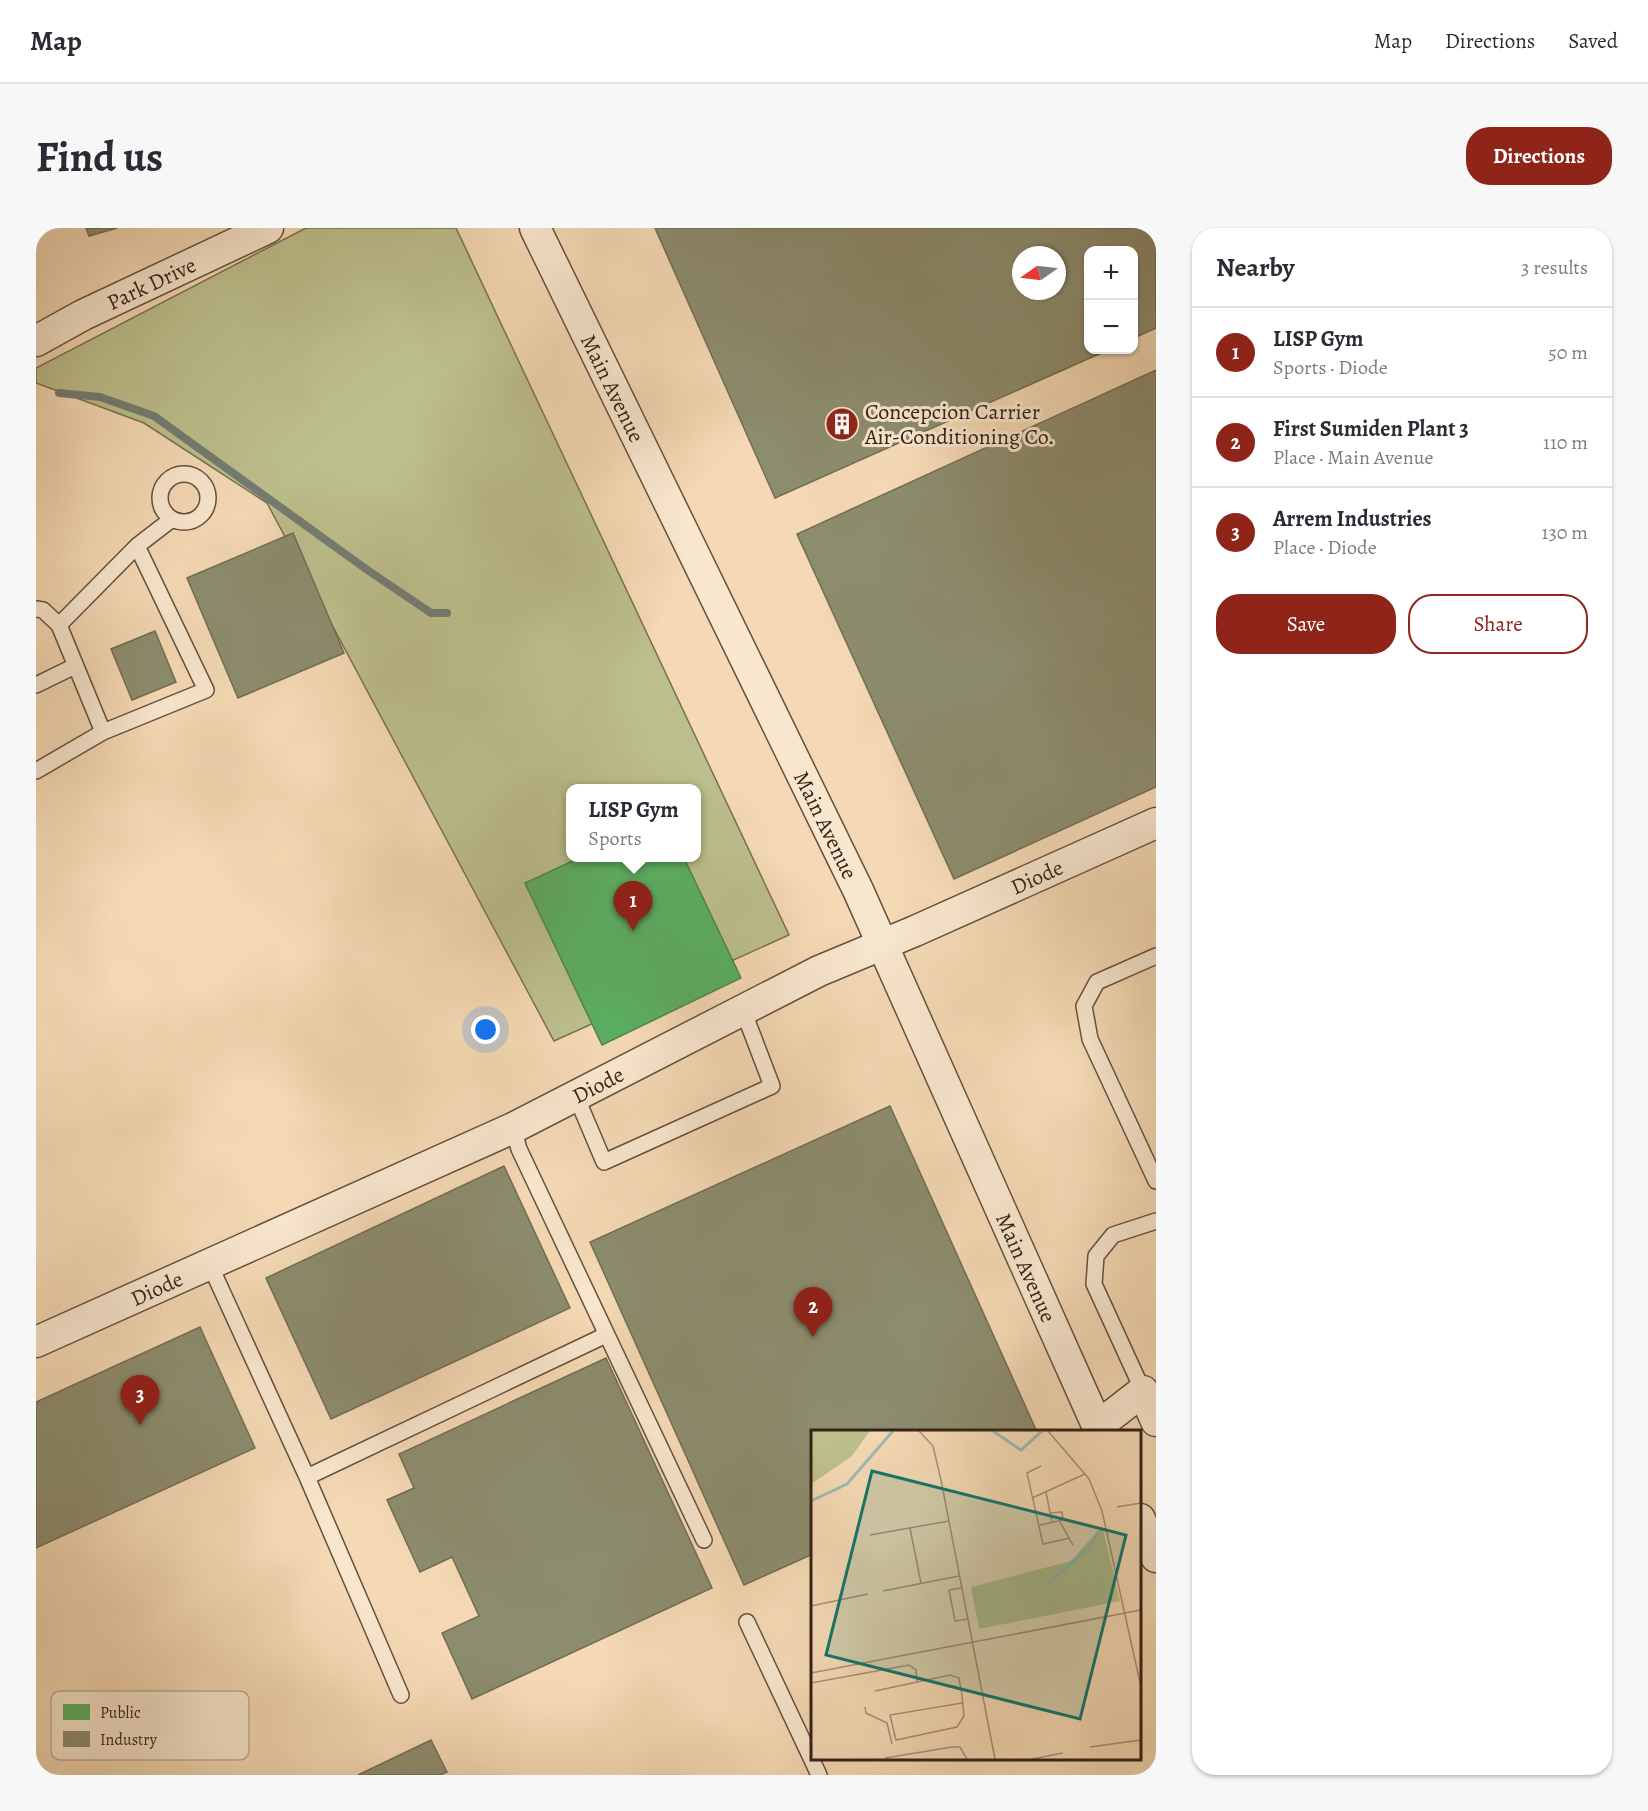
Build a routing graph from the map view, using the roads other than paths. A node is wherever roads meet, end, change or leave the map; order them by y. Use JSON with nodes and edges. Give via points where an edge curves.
{"nodes":[{"id":1,"x":268,"y":228,"type":"edge"},
{"id":2,"x":535,"y":228,"type":"edge"},
{"id":3,"x":36,"y":341,"type":"edge"},
{"id":4,"x":172,"y":519,"type":"dead end"},
{"id":5,"x":137,"y":546,"type":"junction"},
{"id":6,"x":36,"y":609,"type":"edge"},
{"id":7,"x":59,"y":625,"type":"junction"},
{"id":8,"x":75,"y":666,"type":"junction"},
{"id":9,"x":36,"y":685,"type":"edge"},
{"id":10,"x":103,"y":732,"type":"junction"},
{"id":11,"x":36,"y":771,"type":"edge"},
{"id":12,"x":1156,"y":823,"type":"edge"},
{"id":13,"x":883,"y":944,"type":"junction"},
{"id":14,"x":1156,"y":956,"type":"edge"},
{"id":15,"x":743,"y":1010,"type":"junction"},
{"id":16,"x":576,"y":1096,"type":"junction"},
{"id":17,"x":513,"y":1128,"type":"junction"},
{"id":18,"x":1156,"y":1181,"type":"edge"},
{"id":19,"x":1156,"y":1221,"type":"edge"},
{"id":20,"x":210,"y":1265,"type":"junction"},
{"id":21,"x":606,"y":1335,"type":"junction"},
{"id":22,"x":36,"y":1342,"type":"edge"},
{"id":23,"x":1143,"y":1391,"type":"junction"},
{"id":24,"x":1156,"y":1420,"type":"edge"},
{"id":25,"x":1099,"y":1429,"type":"edge"},
{"id":26,"x":307,"y":1477,"type":"junction"},
{"id":27,"x":1141,"y":1522,"type":"edge"},
{"id":28,"x":704,"y":1540,"type":"dead end"},
{"id":29,"x":1156,"y":1557,"type":"edge"},
{"id":30,"x":747,"y":1622,"type":"dead end"},
{"id":31,"x":401,"y":1695,"type":"dead end"},
{"id":32,"x":811,"y":1758,"type":"edge"},
{"id":33,"x":812,"y":1760,"type":"edge"},
{"id":34,"x":819,"y":1775,"type":"edge"}],
"edges":[{"from":1,"to":3,"type":"street","name":"Park Drive"},
{"from":2,"to":13,"type":"street","name":"Main Avenue"},
{"from":4,"to":5,"type":"lane"},
{"from":5,"to":7,"type":"lane"},
{"from":5,"to":10,"type":"lane","via":[[206,690]]},
{"from":6,"to":7,"type":"lane","via":[[43,610]]},
{"from":7,"to":8,"type":"lane"},
{"from":8,"to":9,"type":"lane"},
{"from":8,"to":10,"type":"lane"},
{"from":10,"to":11,"type":"lane"},
{"from":12,"to":13,"type":"street","name":"Diode"},
{"from":13,"to":15,"type":"street","name":"Diode"},
{"from":13,"to":25,"type":"street","name":"Main Avenue"},
{"from":14,"to":18,"type":"lane","via":[[1097,982],[1084,1006],[1090,1039]]},
{"from":15,"to":16,"type":"street","name":"Diode"},
{"from":15,"to":16,"type":"lane","via":[[772,1086],[604,1162]]},
{"from":16,"to":17,"type":"street","name":"Diode"},
{"from":17,"to":20,"type":"street","name":"Diode"},
{"from":17,"to":21,"type":"lane","via":[[519,1149]]},
{"from":19,"to":23,"type":"lane","via":[[1113,1235],[1096,1256],[1094,1284]]},
{"from":20,"to":22,"type":"street","name":"Diode"},
{"from":20,"to":26,"type":"lane"},
{"from":21,"to":26,"type":"lane"},
{"from":21,"to":28,"type":"lane"},
{"from":23,"to":24,"type":"street"},
{"from":23,"to":25,"type":"street"},
{"from":26,"to":31,"type":"lane"},
{"from":27,"to":29,"type":"street"},
{"from":30,"to":32,"type":"lane"},
{"from":33,"to":34,"type":"lane"}]}
